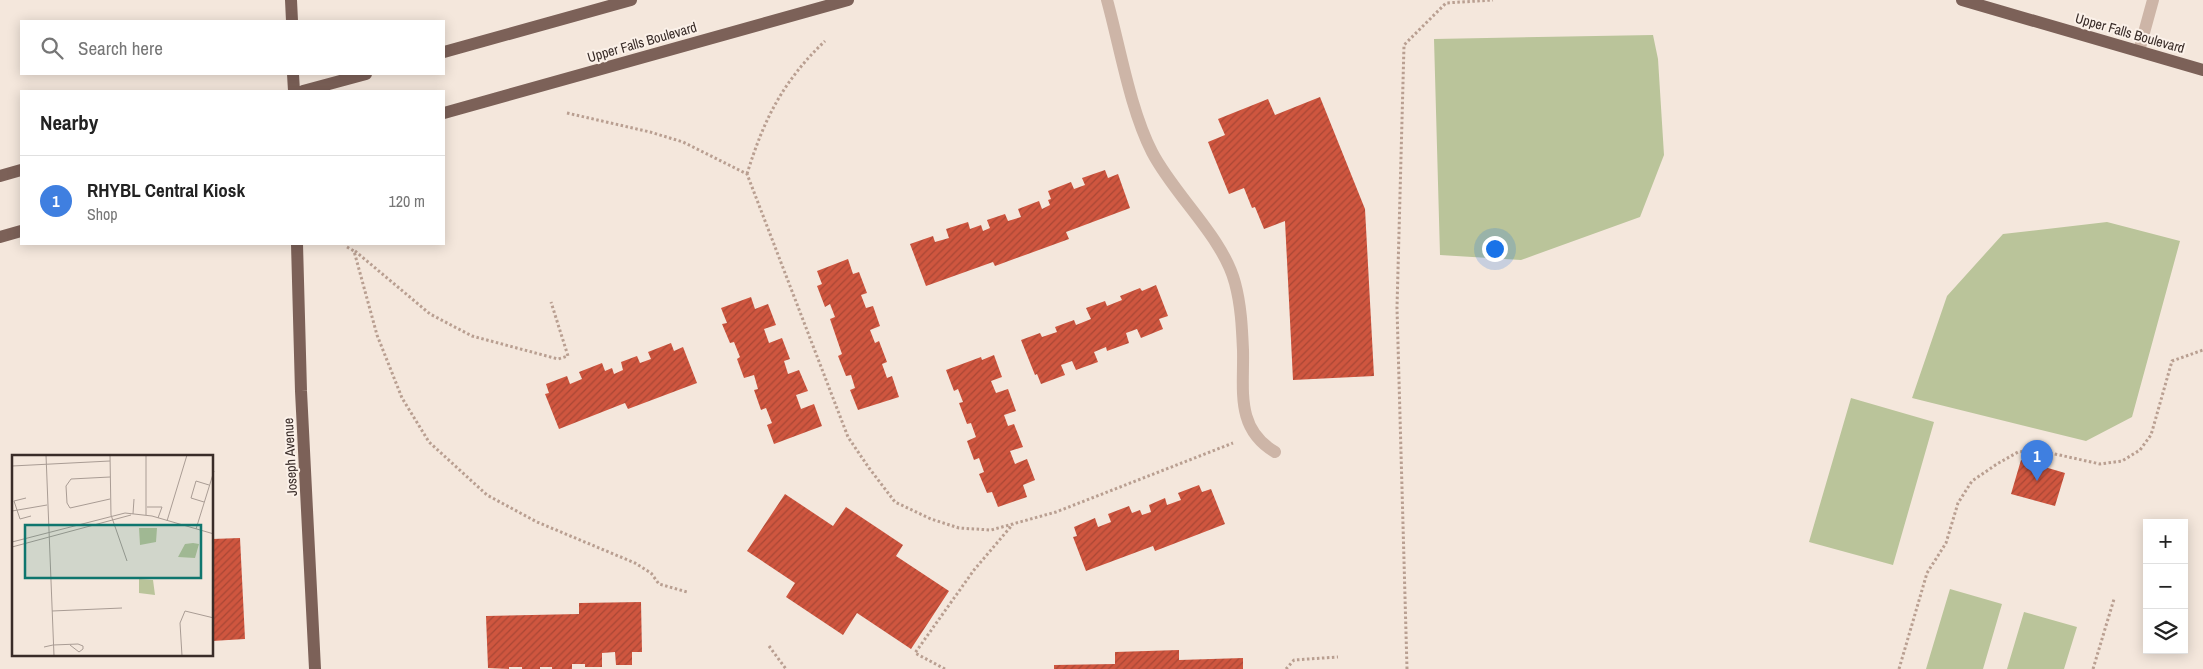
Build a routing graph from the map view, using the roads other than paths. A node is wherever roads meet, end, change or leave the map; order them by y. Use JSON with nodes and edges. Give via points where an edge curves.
{"nodes":[{"id":1,"x":291,"y":0,"type":"edge"},
{"id":2,"x":631,"y":0,"type":"edge"},
{"id":3,"x":848,"y":0,"type":"edge"},
{"id":4,"x":1107,"y":0,"type":"edge"},
{"id":5,"x":1962,"y":0,"type":"edge"},
{"id":6,"x":2154,"y":0,"type":"edge"},
{"id":7,"x":292,"y":20,"type":"edge"},
{"id":8,"x":2139,"y":51,"type":"junction"},
{"id":9,"x":445,"y":52,"type":"edge"},
{"id":10,"x":2203,"y":70,"type":"edge"},
{"id":11,"x":293,"y":75,"type":"edge"},
{"id":12,"x":362,"y":75,"type":"edge"},
{"id":13,"x":294,"y":90,"type":"edge"},
{"id":14,"x":307,"y":90,"type":"edge"},
{"id":15,"x":445,"y":113,"type":"edge"},
{"id":16,"x":20,"y":170,"type":"edge"},
{"id":17,"x":0,"y":176,"type":"edge"},
{"id":18,"x":20,"y":231,"type":"edge"},
{"id":19,"x":0,"y":237,"type":"edge"},
{"id":20,"x":297,"y":245,"type":"edge"},
{"id":21,"x":1275,"y":452,"type":"dead end"},
{"id":22,"x":315,"y":669,"type":"edge"}],
"edges":[{"from":1,"to":7,"type":"main road"},
{"from":2,"to":9,"type":"main road"},
{"from":3,"to":15,"type":"main road","name":"Upper Falls Boulevard"},
{"from":4,"to":21,"type":"street","via":[[1144,136],[1165,174],[1226,260],[1234,280],[1242,327],[1242,404],[1255,434]]},
{"from":5,"to":8,"type":"main road","name":"Upper Falls Boulevard"},
{"from":6,"to":8,"type":"street"},
{"from":8,"to":10,"type":"main road","name":"Upper Falls Boulevard"},
{"from":11,"to":13,"type":"main road"},
{"from":12,"to":14,"type":"main road"},
{"from":16,"to":17,"type":"main road"},
{"from":18,"to":19,"type":"main road"},
{"from":20,"to":22,"type":"main road","name":"Joseph Avenue"}]}
